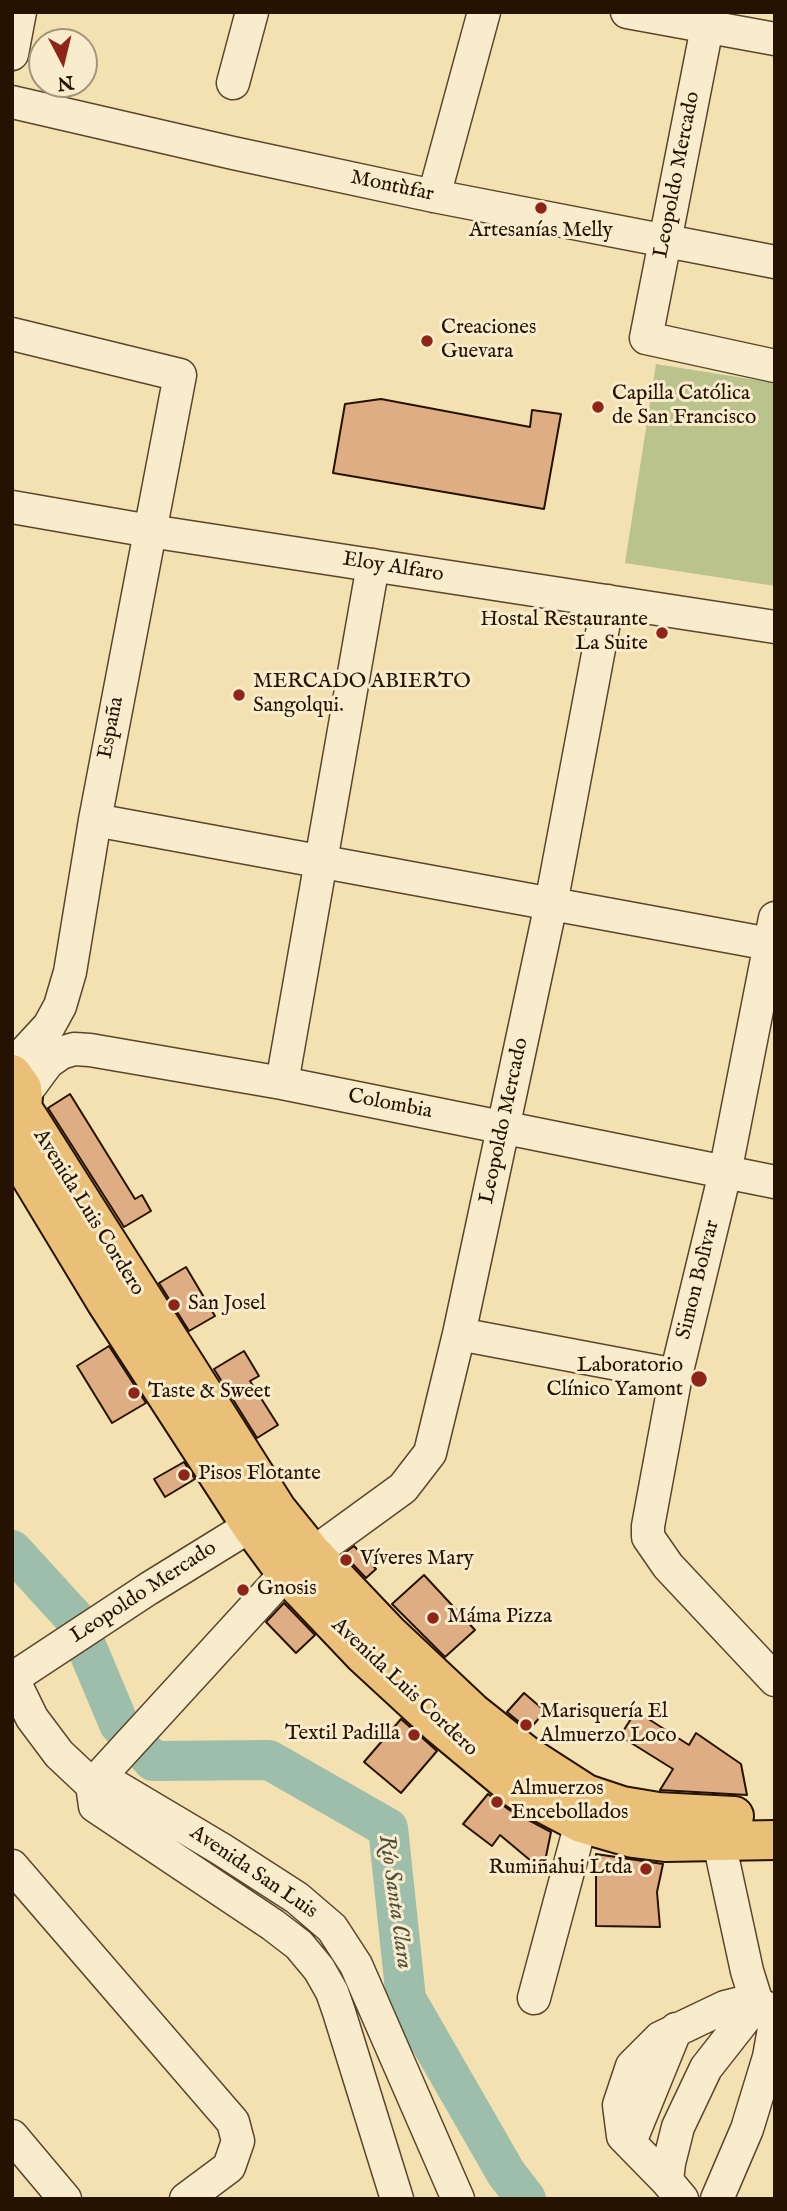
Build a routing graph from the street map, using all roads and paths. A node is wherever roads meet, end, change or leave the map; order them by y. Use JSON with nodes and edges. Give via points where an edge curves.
{"nodes":[{"id":1,"x":20,"y":12,"type":"edge"},
{"id":2,"x":252,"y":12,"type":"edge"},
{"id":3,"x":484,"y":12,"type":"edge"},
{"id":4,"x":627,"y":12,"type":"edge"},
{"id":5,"x":709,"y":20,"type":"edge"},
{"id":6,"x":775,"y":40,"type":"edge"},
{"id":7,"x":12,"y":54,"type":"edge"},
{"id":8,"x":233,"y":83,"type":"dead end"},
{"id":9,"x":12,"y":102,"type":"edge"},
{"id":10,"x":434,"y":196,"type":"junction"},
{"id":11,"x":665,"y":241,"type":"junction"},
{"id":12,"x":775,"y":262,"type":"edge"},
{"id":13,"x":12,"y":334,"type":"edge"},
{"id":14,"x":775,"y":366,"type":"edge"},
{"id":15,"x":12,"y":507,"type":"edge"},
{"id":16,"x":150,"y":531,"type":"junction"},
{"id":17,"x":373,"y":565,"type":"junction"},
{"id":18,"x":608,"y":601,"type":"junction"},
{"id":19,"x":775,"y":627,"type":"edge"},
{"id":20,"x":95,"y":820,"type":"junction"},
{"id":21,"x":321,"y":862,"type":"junction"},
{"id":22,"x":551,"y":904,"type":"junction"},
{"id":23,"x":773,"y":935,"type":"edge"},
{"id":24,"x":282,"y":1083,"type":"junction"},
{"id":25,"x":16,"y":1084,"type":"edge"},
{"id":26,"x":504,"y":1128,"type":"junction"},
{"id":27,"x":12,"y":1146,"type":"edge"},
{"id":28,"x":725,"y":1172,"type":"junction"},
{"id":29,"x":775,"y":1182,"type":"edge"},
{"id":30,"x":459,"y":1334,"type":"junction"},
{"id":31,"x":676,"y":1374,"type":"junction"},
{"id":32,"x":264,"y":1517,"type":"junction"},
{"id":33,"x":299,"y":1562,"type":"junction"},
{"id":34,"x":12,"y":1678,"type":"edge"},
{"id":35,"x":775,"y":1680,"type":"edge"},
{"id":36,"x":92,"y":1785,"type":"junction"},
{"id":37,"x":775,"y":1815,"type":"edge"},
{"id":38,"x":581,"y":1823,"type":"junction"},
{"id":39,"x":775,"y":1840,"type":"edge"},
{"id":40,"x":719,"y":1842,"type":"junction"},
{"id":41,"x":12,"y":1866,"type":"edge"},
{"id":42,"x":534,"y":1998,"type":"dead end"},
{"id":43,"x":769,"y":2013,"type":"edge"},
{"id":44,"x":12,"y":2137,"type":"edge"},
{"id":45,"x":674,"y":2190,"type":"edge"},
{"id":46,"x":65,"y":2199,"type":"edge"},
{"id":47,"x":186,"y":2199,"type":"edge"},
{"id":48,"x":397,"y":2199,"type":"edge"},
{"id":49,"x":458,"y":2199,"type":"edge"},
{"id":50,"x":717,"y":2199,"type":"edge"}],
"edges":[{"from":1,"to":7,"type":"street"},
{"from":2,"to":8,"type":"street"},
{"from":3,"to":10,"type":"street"},
{"from":4,"to":5,"type":"street"},
{"from":5,"to":6,"type":"street"},
{"from":5,"to":11,"type":"street","name":"Leopoldo Mercado"},
{"from":9,"to":10,"type":"street","name":"Montùfar"},
{"from":10,"to":11,"type":"street","name":"Montùfar"},
{"from":11,"to":12,"type":"street","name":"Montùfar"},
{"from":11,"to":14,"type":"street","name":"Leopoldo Mercado","via":[[646,338]]},
{"from":13,"to":16,"type":"street","name":"España","via":[[180,375]]},
{"from":15,"to":16,"type":"street","name":"Eloy Alfaro"},
{"from":16,"to":17,"type":"street","name":"Eloy Alfaro"},
{"from":16,"to":20,"type":"street","name":"España"},
{"from":17,"to":18,"type":"street","name":"Eloy Alfaro"},
{"from":17,"to":21,"type":"street"},
{"from":18,"to":19,"type":"street","name":"Eloy Alfaro"},
{"from":18,"to":22,"type":"street","name":"Leopoldo Mercado"},
{"from":20,"to":21,"type":"street"},
{"from":20,"to":25,"type":"street","name":"España","via":[[70,972],[60,1006]]},
{"from":21,"to":22,"type":"street"},
{"from":21,"to":24,"type":"street"},
{"from":22,"to":23,"type":"street"},
{"from":22,"to":26,"type":"street","name":"Leopoldo Mercado"},
{"from":23,"to":28,"type":"street","name":"Simon Bolìvar"},
{"from":24,"to":25,"type":"street","name":"Colombia","via":[[74,1049]]},
{"from":24,"to":26,"type":"street","name":"Colombia"},
{"from":25,"to":32,"type":"main road","name":"Avenida Luis Cordero"},
{"from":26,"to":28,"type":"street","name":"Colombia"},
{"from":26,"to":30,"type":"street","name":"Leopoldo Mercado"},
{"from":27,"to":32,"type":"main road","name":"Avenida Luis Cordero","via":[[105,1300]]},
{"from":28,"to":29,"type":"street","name":"Colombia"},
{"from":28,"to":31,"type":"street","name":"Simon Bolìvar"},
{"from":30,"to":31,"type":"street"},
{"from":30,"to":33,"type":"street","name":"Leopoldo Mercado","via":[[430,1453],[403,1488]]},
{"from":31,"to":35,"type":"street","name":"Simon Bolìvar","via":[[648,1537],[668,1566]]},
{"from":32,"to":33,"type":"main road","name":"Avenida Luis Cordero"},
{"from":32,"to":34,"type":"street","name":"Leopoldo Mercado"},
{"from":33,"to":36,"type":"street","name":"Leopoldo Mercado"},
{"from":33,"to":37,"type":"main road","name":"Avenida Luis Cordero","via":[[388,1633],[473,1713],[586,1794],[671,1814]]},
{"from":33,"to":38,"type":"main road","name":"Avenida Luis Cordero","via":[[363,1654],[518,1790]]},
{"from":34,"to":36,"type":"street","name":"Avenida San Luis","via":[[59,1754]]},
{"from":36,"to":48,"type":"street","name":"Avenida San Luis","via":[[95,1806],[273,1925],[299,1945],[319,1969],[339,2012]]},
{"from":36,"to":49,"type":"street","name":"Avenida San Luis","via":[[115,1786],[198,1835],[297,1898],[332,1928],[356,1965]]},
{"from":38,"to":40,"type":"main road","name":"Avenida Luis Cordero","via":[[633,1838]]},
{"from":38,"to":42,"type":"street"},
{"from":39,"to":40,"type":"main road","name":"Avenida Luis Cordero"},
{"from":40,"to":43,"type":"street","via":[[747,1971]]},
{"from":41,"to":47,"type":"street","via":[[233,2122],[238,2141],[229,2167]]},
{"from":43,"to":45,"type":"street","via":[[706,2068],[678,2127],[669,2164]]},
{"from":43,"to":45,"type":"street","via":[[744,2002],[676,2029],[629,2142]]},
{"from":43,"to":50,"type":"street","via":[[769,2057],[747,2129]]},
{"from":44,"to":46,"type":"street"}]}
